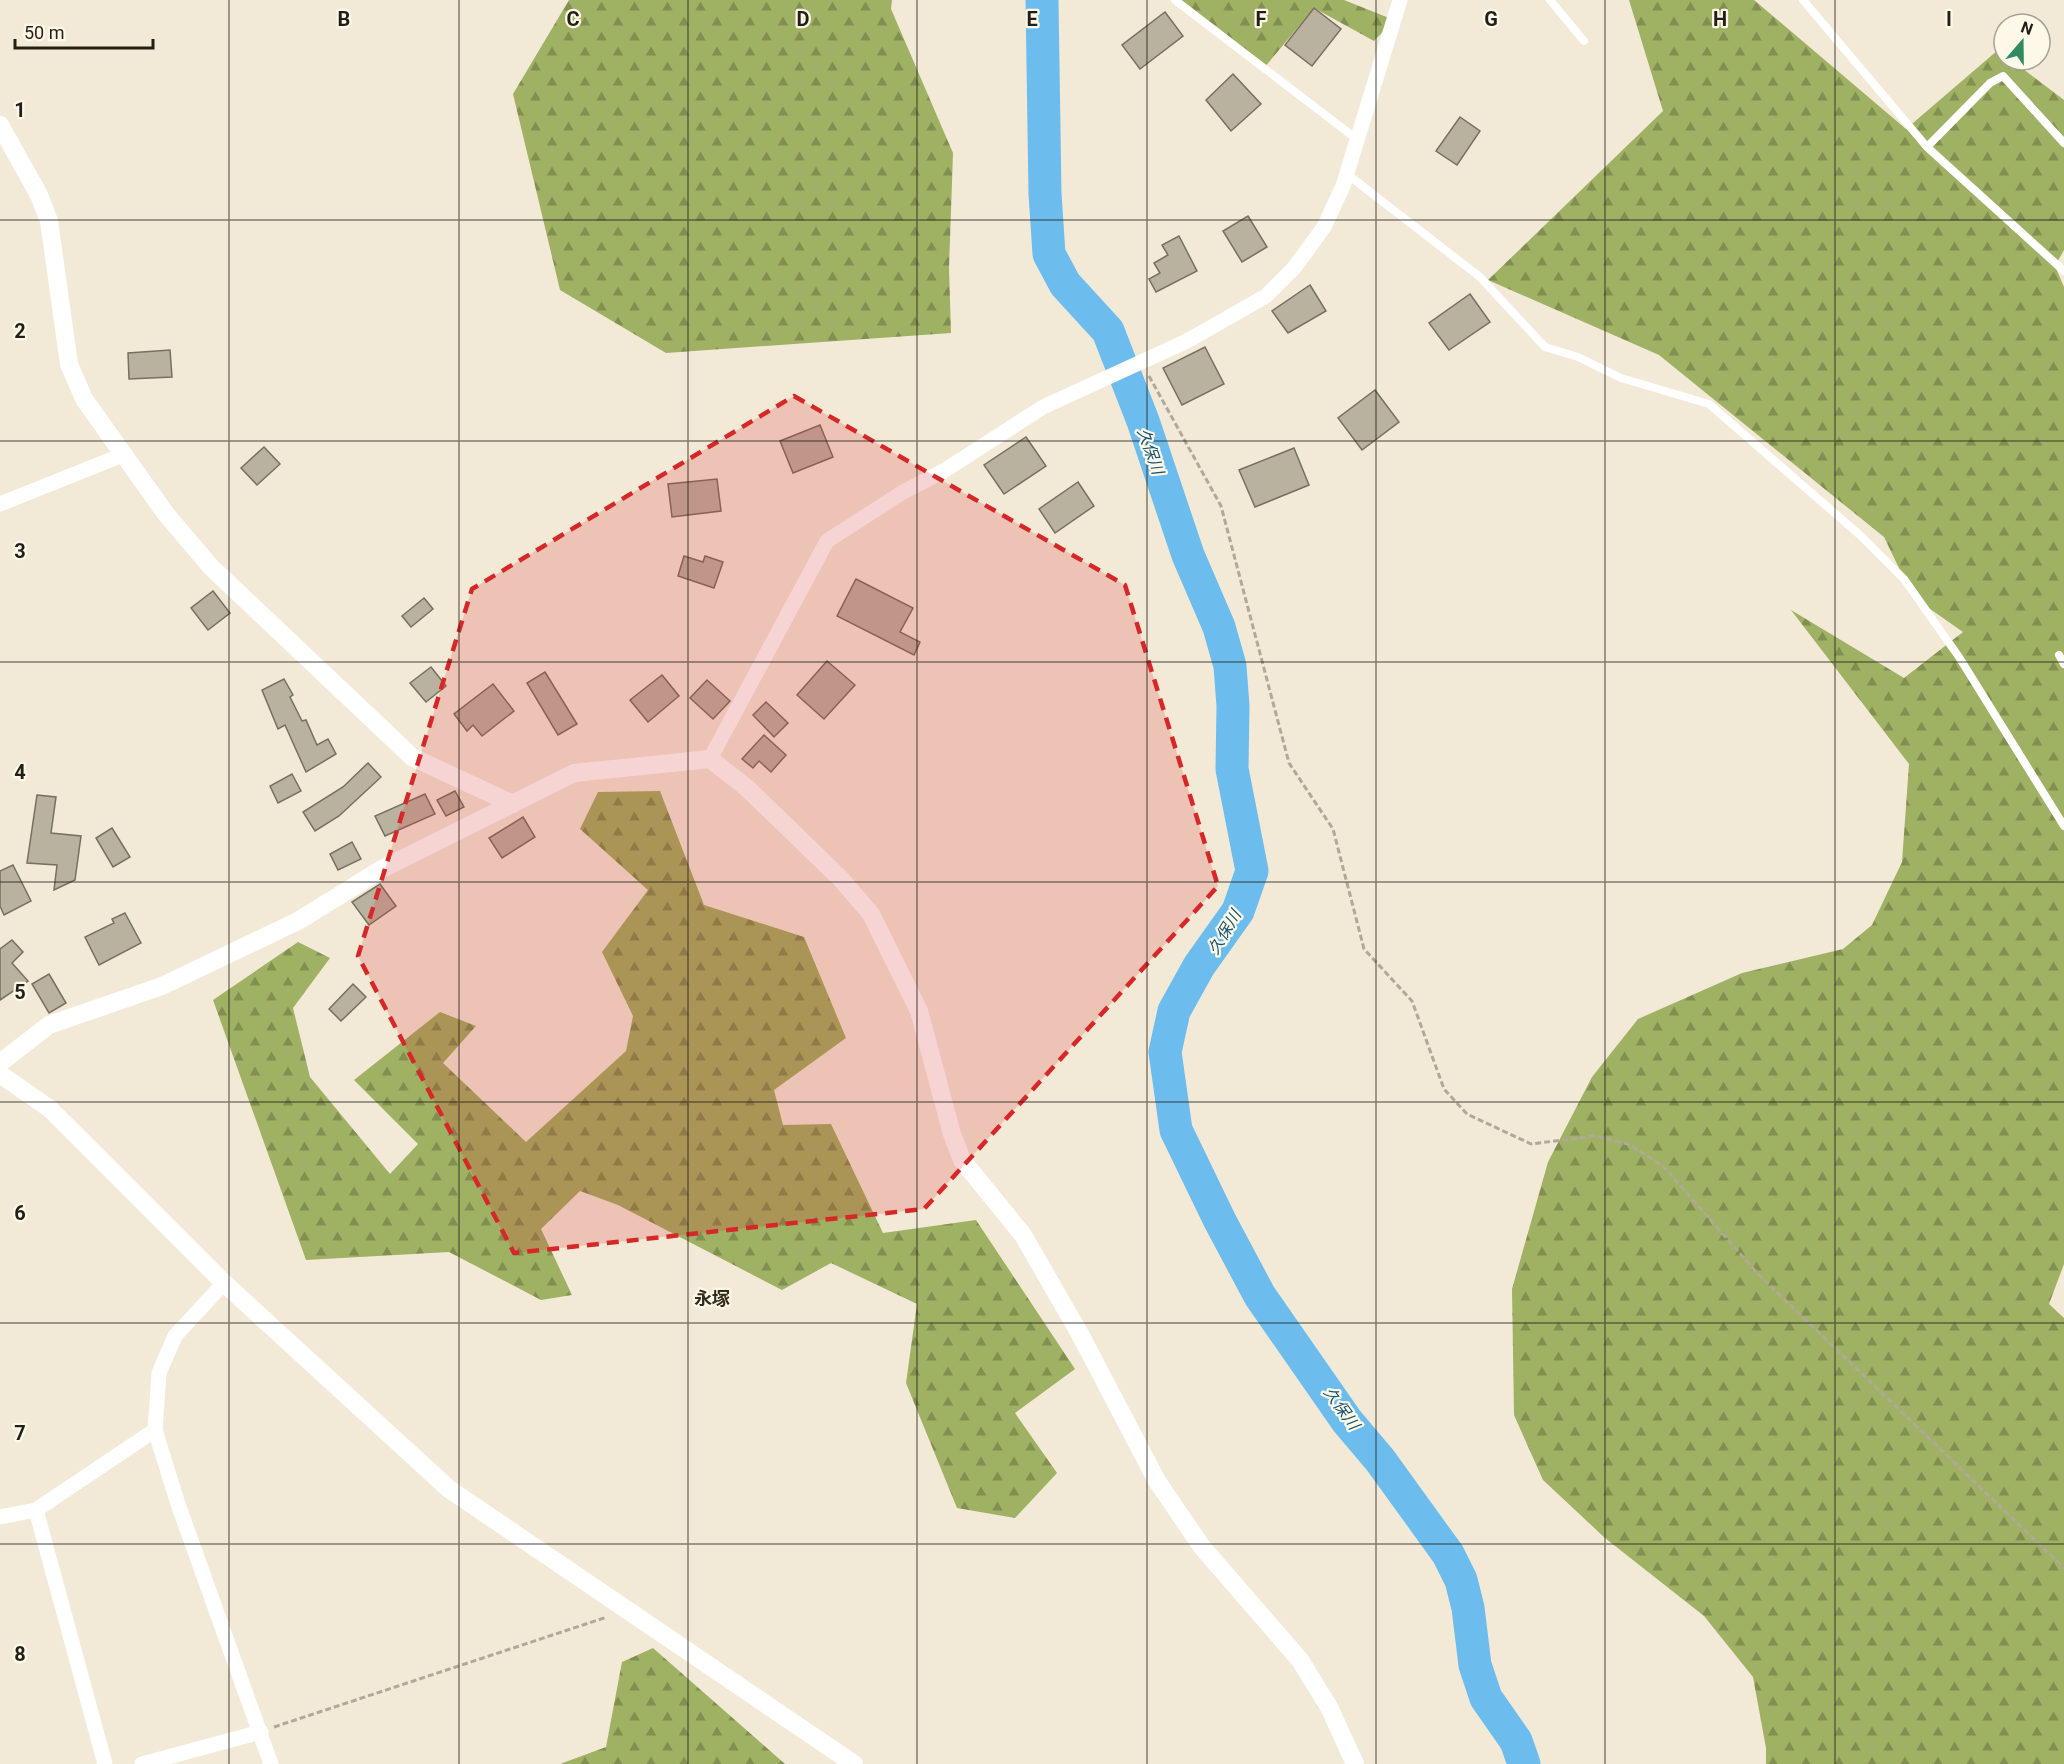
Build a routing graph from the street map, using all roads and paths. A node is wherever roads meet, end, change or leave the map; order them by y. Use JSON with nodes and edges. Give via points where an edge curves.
{"nodes":[{"id":1,"x":1175,"y":0,"type":"edge"},
{"id":2,"x":1400,"y":0,"type":"edge"},
{"id":3,"x":1550,"y":0,"type":"edge"},
{"id":4,"x":1803,"y":0,"type":"edge"},
{"id":5,"x":1584,"y":41,"type":"dead end"},
{"id":6,"x":0,"y":125,"type":"edge"},
{"id":7,"x":1358,"y":140,"type":"junction"},
{"id":8,"x":2064,"y":143,"type":"edge"},
{"id":9,"x":1927,"y":147,"type":"junction"},
{"id":10,"x":1347,"y":174,"type":"junction"},
{"id":11,"x":2064,"y":271,"type":"edge"},
{"id":12,"x":1142,"y":364,"type":"junction"},
{"id":13,"x":124,"y":454,"type":"junction"},
{"id":14,"x":0,"y":504,"type":"edge"},
{"id":15,"x":2059,"y":655,"type":"dead end"},
{"id":16,"x":2064,"y":664,"type":"edge"},
{"id":17,"x":710,"y":759,"type":"junction"},
{"id":18,"x":513,"y":804,"type":"junction"},
{"id":19,"x":2064,"y":826,"type":"edge"},
{"id":20,"x":0,"y":1063,"type":"edge"},
{"id":21,"x":0,"y":1074,"type":"edge"},
{"id":22,"x":224,"y":1283,"type":"junction"},
{"id":23,"x":155,"y":1430,"type":"junction"},
{"id":24,"x":36,"y":1510,"type":"junction"},
{"id":25,"x":0,"y":1517,"type":"edge"},
{"id":26,"x":2064,"y":1568,"type":"edge"},
{"id":27,"x":626,"y":1611,"type":"junction"},
{"id":28,"x":261,"y":1732,"type":"junction"},
{"id":29,"x":105,"y":1764,"type":"edge"},
{"id":30,"x":142,"y":1764,"type":"edge"},
{"id":31,"x":271,"y":1764,"type":"edge"},
{"id":32,"x":854,"y":1764,"type":"edge"},
{"id":33,"x":1355,"y":1764,"type":"edge"}],
"edges":[{"from":1,"to":7,"type":"lane"},
{"from":2,"to":7,"type":"street"},
{"from":3,"to":5,"type":"lane"},
{"from":4,"to":9,"type":"lane"},
{"from":6,"to":13,"type":"street","via":[[49,221],[69,364],[84,399]]},
{"from":7,"to":10,"type":"street"},
{"from":8,"to":9,"type":"lane","via":[[2003,76],[1990,83]]},
{"from":9,"to":11,"type":"lane"},
{"from":10,"to":12,"type":"street","via":[[1324,227],[1294,268],[1266,296]]},
{"from":10,"to":19,"type":"lane","via":[[1480,277],[1545,347],[1578,357],[1621,378],[1709,404],[1861,536],[1904,579],[1959,657]]},
{"from":12,"to":17,"type":"street","via":[[1043,407],[827,540]]},
{"from":12,"to":26,"type":"path","via":[[1221,506],[1289,763],[1334,829],[1364,950],[1412,1001],[1444,1089],[1467,1114],[1532,1144],[1595,1136],[1628,1144],[1663,1166],[1759,1275]]},
{"from":13,"to":14,"type":"street"},
{"from":13,"to":18,"type":"street","via":[[166,514],[211,567],[377,726],[412,757]]},
{"from":15,"to":16,"type":"lane"},
{"from":17,"to":18,"type":"street","via":[[574,773]]},
{"from":17,"to":33,"type":"street","via":[[747,788],[832,869],[871,914],[919,1011],[962,1160],[1023,1235],[1157,1481],[1202,1547],[1300,1660],[1329,1707]]},
{"from":18,"to":20,"type":"street","via":[[382,869],[298,921],[173,981],[49,1025]]},
{"from":21,"to":22,"type":"street","via":[[50,1109]]},
{"from":22,"to":23,"type":"street","via":[[175,1336],[159,1373]]},
{"from":22,"to":27,"type":"street","via":[[448,1489]]},
{"from":23,"to":24,"type":"street"},
{"from":23,"to":28,"type":"street"},
{"from":24,"to":25,"type":"street"},
{"from":24,"to":29,"type":"street"},
{"from":27,"to":28,"type":"path"},
{"from":27,"to":32,"type":"street"},
{"from":28,"to":30,"type":"street"},
{"from":28,"to":31,"type":"street"}]}
